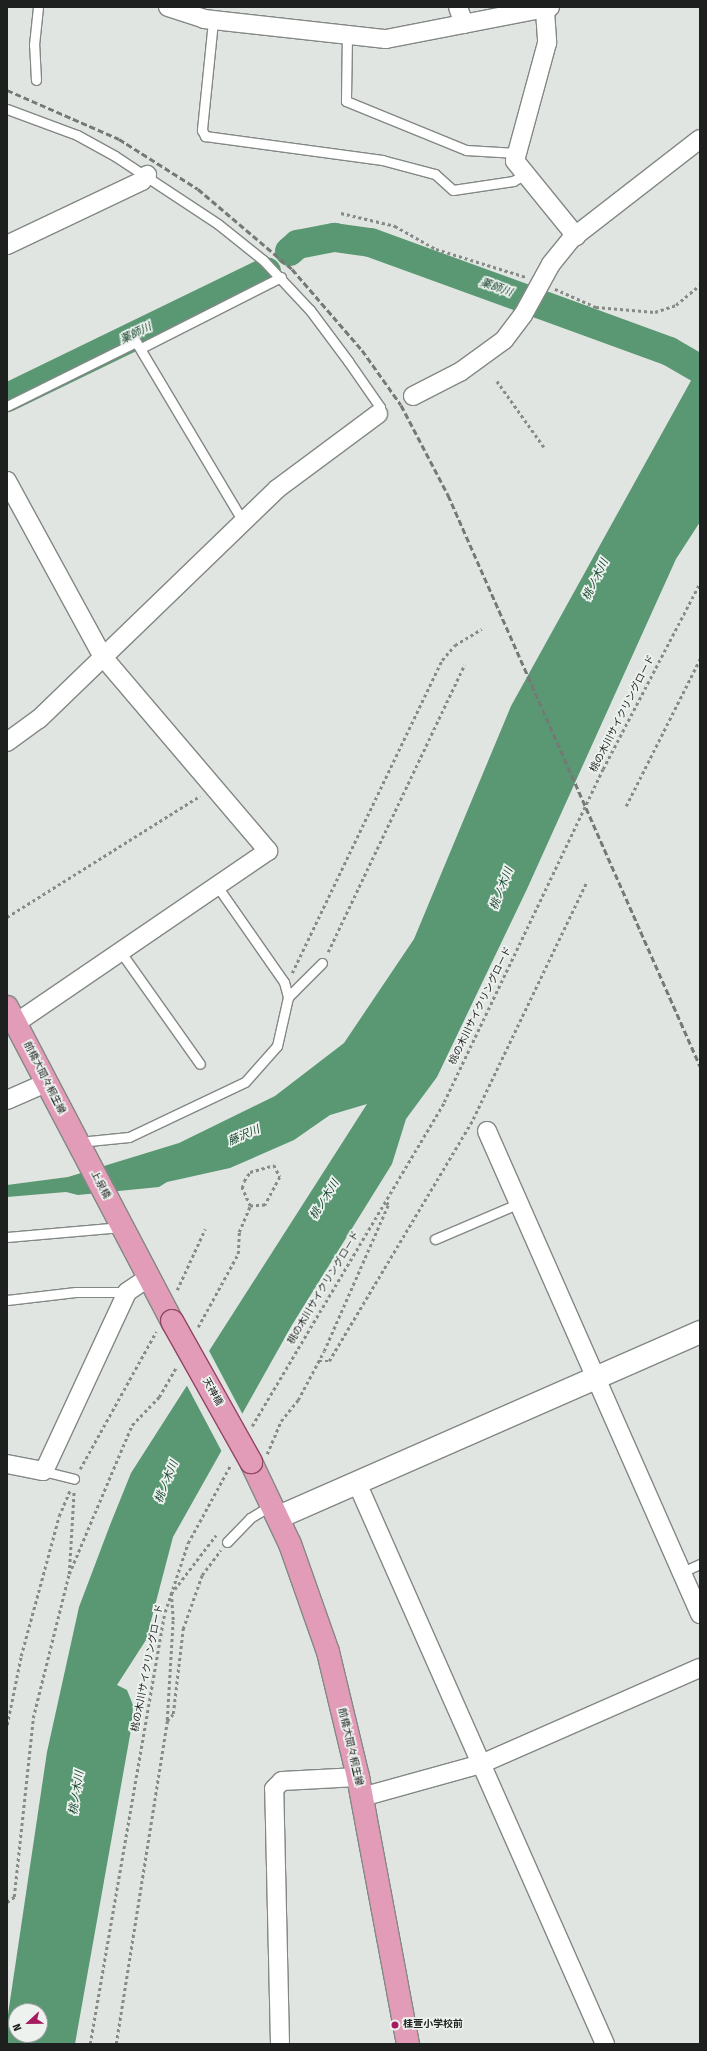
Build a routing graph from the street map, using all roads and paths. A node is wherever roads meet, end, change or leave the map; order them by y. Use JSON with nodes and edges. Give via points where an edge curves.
{"nodes":[{"id":1,"x":38,"y":7,"type":"edge"},
{"id":2,"x":168,"y":7,"type":"edge"},
{"id":3,"x":547,"y":9,"type":"edge"},
{"id":4,"x":461,"y":15,"type":"edge"},
{"id":5,"x":213,"y":21,"type":"junction"},
{"id":6,"x":347,"y":35,"type":"junction"},
{"id":7,"x":36,"y":80,"type":"dead end"},
{"id":8,"x":7,"y":109,"type":"edge"},
{"id":9,"x":700,"y":139,"type":"edge"},
{"id":10,"x":516,"y":152,"type":"junction"},
{"id":11,"x":146,"y":174,"type":"junction"},
{"id":12,"x":524,"y":175,"type":"junction"},
{"id":13,"x":341,"y":214,"type":"dead end"},
{"id":14,"x":576,"y":236,"type":"junction"},
{"id":15,"x":7,"y":245,"type":"edge"},
{"id":16,"x":281,"y":276,"type":"junction"},
{"id":17,"x":539,"y":285,"type":"junction"},
{"id":18,"x":700,"y":285,"type":"edge"},
{"id":19,"x":141,"y":348,"type":"junction"},
{"id":20,"x":497,"y":381,"type":"dead end"},
{"id":21,"x":413,"y":396,"type":"dead end"},
{"id":22,"x":7,"y":406,"type":"edge"},
{"id":23,"x":378,"y":414,"type":"joint"},
{"id":24,"x":544,"y":447,"type":"dead end"},
{"id":25,"x":7,"y":481,"type":"edge"},
{"id":26,"x":242,"y":520,"type":"junction"},
{"id":27,"x":700,"y":583,"type":"edge"},
{"id":28,"x":482,"y":629,"type":"dead end"},
{"id":29,"x":103,"y":657,"type":"junction"},
{"id":30,"x":700,"y":659,"type":"edge"},
{"id":31,"x":464,"y":665,"type":"dead end"},
{"id":32,"x":7,"y":742,"type":"edge"},
{"id":33,"x":214,"y":788,"type":"junction"},
{"id":34,"x":626,"y":806,"type":"dead end"},
{"id":35,"x":586,"y":884,"type":"dead end"},
{"id":36,"x":217,"y":886,"type":"junction"},
{"id":37,"x":7,"y":917,"type":"edge"},
{"id":38,"x":120,"y":951,"type":"junction"},
{"id":39,"x":322,"y":963,"type":"joint"},
{"id":40,"x":286,"y":992,"type":"junction"},
{"id":41,"x":11,"y":1015,"type":"edge"},
{"id":42,"x":200,"y":1064,"type":"dead end"},
{"id":43,"x":46,"y":1083,"type":"junction"},
{"id":44,"x":7,"y":1100,"type":"edge"},
{"id":45,"x":488,"y":1131,"type":"dead end"},
{"id":46,"x":79,"y":1146,"type":"junction"},
{"id":47,"x":385,"y":1200,"type":"junction"},
{"id":48,"x":517,"y":1204,"type":"junction"},
{"id":49,"x":120,"y":1224,"type":"junction"},
{"id":50,"x":205,"y":1229,"type":"dead end"},
{"id":51,"x":7,"y":1237,"type":"edge"},
{"id":52,"x":435,"y":1239,"type":"dead end"},
{"id":53,"x":149,"y":1277,"type":"junction"},
{"id":54,"x":127,"y":1292,"type":"junction"},
{"id":55,"x":7,"y":1300,"type":"edge"},
{"id":56,"x":170,"y":1316,"type":"junction"},
{"id":57,"x":700,"y":1332,"type":"edge"},
{"id":58,"x":319,"y":1361,"type":"junction"},
{"id":59,"x":597,"y":1378,"type":"junction"},
{"id":60,"x":249,"y":1432,"type":"dead end"},
{"id":61,"x":249,"y":1461,"type":"junction"},
{"id":62,"x":7,"y":1464,"type":"edge"},
{"id":63,"x":47,"y":1472,"type":"junction"},
{"id":64,"x":74,"y":1479,"type":"junction"},
{"id":65,"x":357,"y":1483,"type":"junction"},
{"id":66,"x":276,"y":1511,"type":"junction"},
{"id":67,"x":223,"y":1530,"type":"dead end"},
{"id":68,"x":227,"y":1542,"type":"joint"},
{"id":69,"x":700,"y":1564,"type":"edge"},
{"id":70,"x":682,"y":1572,"type":"junction"},
{"id":71,"x":171,"y":1594,"type":"junction"},
{"id":72,"x":700,"y":1614,"type":"edge"},
{"id":73,"x":700,"y":1668,"type":"edge"},
{"id":74,"x":167,"y":1721,"type":"junction"},
{"id":75,"x":7,"y":1725,"type":"edge"},
{"id":76,"x":481,"y":1764,"type":"junction"},
{"id":77,"x":360,"y":1787,"type":"junction"},
{"id":78,"x":7,"y":1902,"type":"edge"},
{"id":79,"x":90,"y":2044,"type":"edge"},
{"id":80,"x":116,"y":2044,"type":"edge"},
{"id":81,"x":280,"y":2044,"type":"edge"},
{"id":82,"x":408,"y":2044,"type":"edge"},
{"id":83,"x":605,"y":2044,"type":"edge"}],
"edges":[{"from":1,"to":7,"type":"lane","via":[[34,45]]},
{"from":2,"to":5,"type":"street"},
{"from":3,"to":4,"type":"street"},
{"from":3,"to":10,"type":"street","via":[[547,43]]},
{"from":4,"to":6,"type":"street","via":[[386,39]]},
{"from":5,"to":6,"type":"street"},
{"from":5,"to":12,"type":"lane","via":[[202,130],[205,136],[382,160],[434,174],[453,190],[513,181]]},
{"from":6,"to":10,"type":"lane","via":[[346,101],[466,150]]},
{"from":8,"to":11,"type":"lane","via":[[77,135]]},
{"from":9,"to":14,"type":"street"},
{"from":10,"to":12,"type":"street","via":[[515,161]]},
{"from":11,"to":15,"type":"street","via":[[142,181]]},
{"from":11,"to":16,"type":"lane","via":[[218,224]]},
{"from":12,"to":14,"type":"street"},
{"from":13,"to":17,"type":"path","via":[[395,226],[436,249]]},
{"from":14,"to":17,"type":"street"},
{"from":16,"to":19,"type":"lane"},
{"from":16,"to":23,"type":"lane","via":[[348,361],[380,407]]},
{"from":17,"to":18,"type":"path","via":[[596,307],[629,312],[655,312],[676,305]]},
{"from":17,"to":21,"type":"street","via":[[523,315],[504,340],[487,354]]},
{"from":19,"to":22,"type":"lane","via":[[136,342]]},
{"from":19,"to":26,"type":"lane"},
{"from":20,"to":24,"type":"path"},
{"from":23,"to":26,"type":"street","via":[[294,475]]},
{"from":25,"to":29,"type":"street"},
{"from":26,"to":29,"type":"street"},
{"from":27,"to":47,"type":"path","name":"桃の木川サイクリングロード","via":[[603,769],[444,1102]]},
{"from":28,"to":40,"type":"path","via":[[455,646],[442,660]]},
{"from":29,"to":32,"type":"street","via":[[39,719]]},
{"from":29,"to":33,"type":"street"},
{"from":30,"to":34,"type":"path"},
{"from":31,"to":39,"type":"path"},
{"from":33,"to":36,"type":"street","via":[[268,852]]},
{"from":33,"to":37,"type":"path"},
{"from":35,"to":58,"type":"path","via":[[473,1119],[328,1361]]},
{"from":36,"to":38,"type":"street"},
{"from":36,"to":40,"type":"lane"},
{"from":38,"to":41,"type":"street"},
{"from":38,"to":42,"type":"lane"},
{"from":39,"to":40,"type":"lane"},
{"from":40,"to":46,"type":"lane","via":[[277,1046],[245,1082],[130,1137]]},
{"from":41,"to":43,"type":"main road","name":"前橋大間々桐生線"},
{"from":43,"to":44,"type":"street"},
{"from":43,"to":46,"type":"main road","name":"前橋大間々桐生線"},
{"from":45,"to":48,"type":"street"},
{"from":46,"to":49,"type":"main road","name":"上泉橋"},
{"from":47,"to":58,"type":"path","name":"桃の木川サイクリングロード","via":[[388,1205]]},
{"from":47,"to":60,"type":"path","name":"桃の木川サイクリングロード"},
{"from":48,"to":52,"type":"lane"},
{"from":48,"to":59,"type":"street"},
{"from":49,"to":51,"type":"lane"},
{"from":49,"to":53,"type":"main road"},
{"from":50,"to":56,"type":"path"},
{"from":53,"to":54,"type":"street"},
{"from":53,"to":56,"type":"main road"},
{"from":54,"to":55,"type":"lane","via":[[83,1292]]},
{"from":54,"to":63,"type":"street"},
{"from":56,"to":61,"type":"main road","name":"天神橋","bridge":true},
{"from":56,"to":64,"type":"path"},
{"from":57,"to":59,"type":"street"},
{"from":58,"to":61,"type":"path","name":"桃の木川サイクリングロード"},
{"from":59,"to":65,"type":"street"},
{"from":59,"to":70,"type":"street"},
{"from":61,"to":66,"type":"main road","name":"前橋大間々桐生線"},
{"from":61,"to":71,"type":"path","name":"桃の木川サイクリングロード","via":[[188,1543]]},
{"from":62,"to":63,"type":"street"},
{"from":63,"to":64,"type":"lane"},
{"from":64,"to":75,"type":"path","via":[[57,1524],[21,1656]]},
{"from":64,"to":78,"type":"path","via":[[69,1574],[33,1718],[14,1897]]},
{"from":65,"to":66,"type":"street"},
{"from":65,"to":76,"type":"street"},
{"from":66,"to":68,"type":"lane","via":[[250,1518]]},
{"from":66,"to":77,"type":"main road","name":"前橋大間々桐生線","via":[[316,1613]]},
{"from":67,"to":71,"type":"path","via":[[206,1544]]},
{"from":68,"to":74,"type":"path","via":[[202,1576],[192,1598],[183,1629],[173,1714]]},
{"from":69,"to":70,"type":"lane"},
{"from":70,"to":72,"type":"street"},
{"from":71,"to":74,"type":"path","via":[[173,1620]]},
{"from":71,"to":79,"type":"path","name":"桃の木川サイクリングロード","via":[[165,1612]]},
{"from":73,"to":76,"type":"street"},
{"from":74,"to":80,"type":"path"},
{"from":76,"to":77,"type":"street"},
{"from":76,"to":83,"type":"street"},
{"from":77,"to":81,"type":"street","via":[[282,1781],[274,1789]]},
{"from":77,"to":82,"type":"main road","name":"前橋大間々桐生線"}]}
